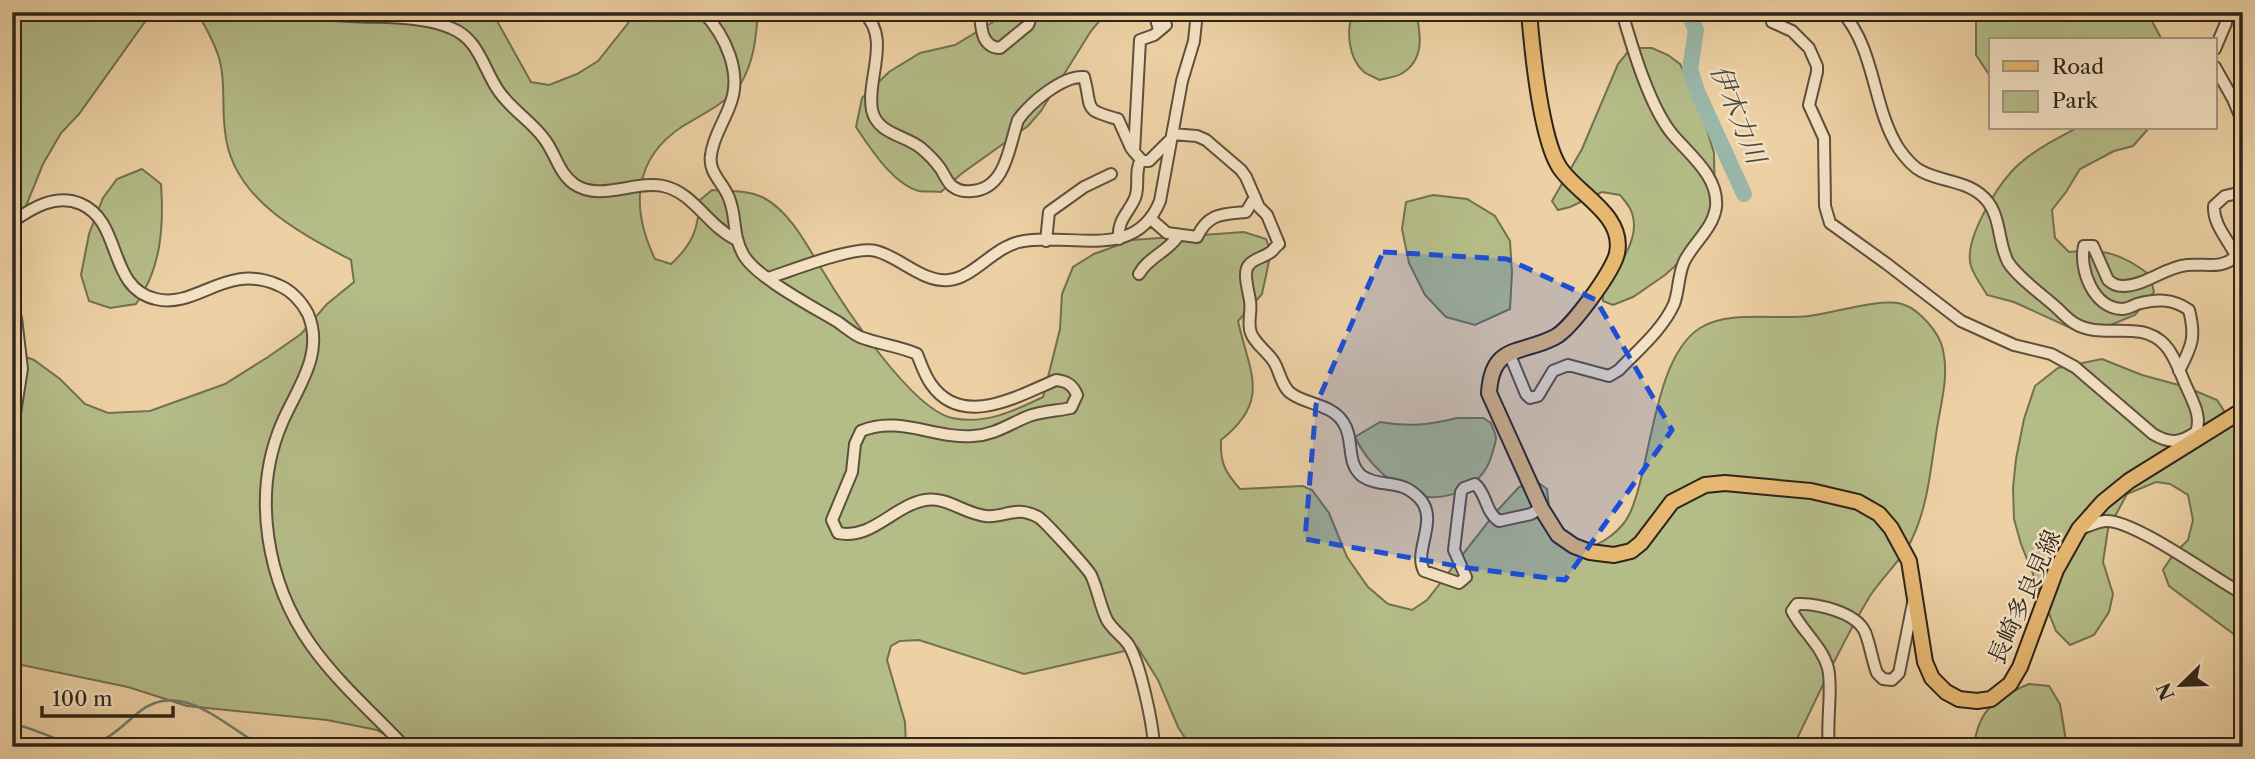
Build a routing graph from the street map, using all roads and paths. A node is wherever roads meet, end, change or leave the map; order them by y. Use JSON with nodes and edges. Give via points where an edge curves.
{"nodes":[{"id":1,"x":319,"y":12,"type":"edge"},
{"id":2,"x":703,"y":12,"type":"edge"},
{"id":3,"x":863,"y":12,"type":"edge"},
{"id":4,"x":980,"y":12,"type":"edge"},
{"id":5,"x":1033,"y":12,"type":"edge"},
{"id":6,"x":1154,"y":12,"type":"edge"},
{"id":7,"x":1197,"y":12,"type":"edge"},
{"id":8,"x":1529,"y":12,"type":"edge"},
{"id":9,"x":1622,"y":12,"type":"edge"},
{"id":10,"x":1769,"y":12,"type":"edge"},
{"id":11,"x":1842,"y":12,"type":"edge"},
{"id":12,"x":2225,"y":12,"type":"edge"},
{"id":13,"x":2216,"y":47,"type":"edge"},
{"id":14,"x":2216,"y":69,"type":"edge"},
{"id":15,"x":2243,"y":122,"type":"edge"},
{"id":16,"x":1172,"y":136,"type":"junction"},
{"id":17,"x":1138,"y":156,"type":"junction"},
{"id":18,"x":1111,"y":174,"type":"dead end"},
{"id":19,"x":2243,"y":196,"type":"edge"},
{"id":20,"x":1255,"y":197,"type":"junction"},
{"id":21,"x":1151,"y":219,"type":"junction"},
{"id":22,"x":12,"y":222,"type":"edge"},
{"id":23,"x":1178,"y":236,"type":"junction"},
{"id":24,"x":735,"y":239,"type":"junction"},
{"id":25,"x":1119,"y":239,"type":"junction"},
{"id":26,"x":1046,"y":241,"type":"junction"},
{"id":27,"x":1139,"y":274,"type":"dead end"},
{"id":28,"x":768,"y":278,"type":"junction"},
{"id":29,"x":12,"y":313,"type":"edge"},
{"id":30,"x":1508,"y":353,"type":"junction"},
{"id":31,"x":2179,"y":371,"type":"junction"},
{"id":32,"x":2243,"y":410,"type":"edge"},
{"id":33,"x":12,"y":432,"type":"edge"},
{"id":34,"x":1541,"y":508,"type":"junction"},
{"id":35,"x":2079,"y":529,"type":"junction"},
{"id":36,"x":1914,"y":593,"type":"junction"},
{"id":37,"x":2243,"y":594,"type":"edge"},
{"id":38,"x":405,"y":747,"type":"edge"},
{"id":39,"x":1154,"y":747,"type":"edge"},
{"id":40,"x":1829,"y":747,"type":"edge"}],
"edges":[{"from":1,"to":24,"type":"street","via":[[451,27],[477,49],[497,89],[533,124],[563,175],[576,186],[595,192],[661,185],[678,191],[722,233]]},
{"from":2,"to":24,"type":"street","via":[[719,31],[732,63],[734,92],[710,154],[716,178],[730,199]]},
{"from":3,"to":17,"type":"street","via":[[876,32],[872,111],[878,124],[923,149],[953,187],[977,191],[998,179],[1023,112],[1074,76],[1084,77],[1091,109],[1118,119]]},
{"from":4,"to":5,"type":"street","via":[[985,41],[1000,48],[1028,25]]},
{"from":6,"to":17,"type":"street","via":[[1163,28],[1140,40]]},
{"from":7,"to":16,"type":"street"},
{"from":8,"to":30,"type":"main road","via":[[1553,156],[1561,171],[1607,218],[1616,232],[1618,251],[1604,279],[1557,337]]},
{"from":9,"to":30,"type":"street","via":[[1663,123],[1706,172],[1716,210],[1683,263],[1667,317],[1619,370],[1609,376],[1568,365],[1553,371],[1538,396],[1530,398]]},
{"from":10,"to":31,"type":"street","via":[[1772,22],[1792,31],[1809,48],[1816,66],[1809,106],[1824,138],[1825,205],[1830,223],[1961,321],[2075,367],[2165,441],[2187,438],[2200,423]]},
{"from":11,"to":31,"type":"street","via":[[1856,31],[1887,121],[1906,158],[1920,171],[1967,186],[1989,203],[2009,263],[2075,324],[2137,330],[2156,338]]},
{"from":12,"to":13,"type":"street","via":[[2226,23]]},
{"from":14,"to":15,"type":"street"},
{"from":16,"to":17,"type":"street","via":[[1149,161]]},
{"from":16,"to":20,"type":"street","via":[[1206,140],[1241,170]]},
{"from":16,"to":21,"type":"street","via":[[1160,201]]},
{"from":17,"to":25,"type":"street","via":[[1135,200],[1120,220]]},
{"from":18,"to":26,"type":"street","via":[[1049,212]]},
{"from":19,"to":31,"type":"street","via":[[2225,196],[2214,206],[2214,215],[2236,256],[2219,265],[2185,265],[2121,286],[2108,280],[2093,246],[2084,246],[2086,275],[2095,294],[2112,306],[2122,309],[2164,300],[2189,310],[2193,341]]},
{"from":20,"to":23,"type":"street","via":[[1246,212],[1220,215],[1203,223],[1197,237]]},
{"from":20,"to":34,"type":"street","via":[[1279,244],[1248,265],[1249,330],[1255,342],[1266,349],[1292,395],[1323,407],[1343,422],[1356,470],[1373,482],[1407,488],[1422,501],[1427,522],[1420,564],[1424,571],[1459,583],[1466,577],[1454,550],[1464,488],[1475,484],[1481,489],[1492,516],[1499,521]]},
{"from":21,"to":23,"type":"street"},
{"from":21,"to":25,"type":"street"},
{"from":22,"to":38,"type":"street","via":[[44,203],[72,201],[103,220],[120,268],[145,295],[180,298],[235,279],[258,278],[286,288],[302,305],[312,328],[314,353],[274,448],[266,500],[272,556],[289,608],[313,648]]},
{"from":23,"to":27,"type":"street","via":[[1172,246],[1143,265]]},
{"from":24,"to":28,"type":"street","via":[[745,258]]},
{"from":25,"to":26,"type":"street"},
{"from":26,"to":28,"type":"street","via":[[1018,243],[993,253],[950,280],[932,278],[875,250],[858,250]]},
{"from":28,"to":39,"type":"street","via":[[855,334],[916,355],[931,384],[954,402],[972,408],[996,406],[1056,380],[1074,387],[1077,395],[1071,408],[1031,415],[987,435],[970,437],[883,424],[861,431],[852,472],[832,520],[838,533],[850,536],[925,500],[943,501],[987,516],[1024,512],[1045,521],[1090,572],[1108,623],[1137,662]]},
{"from":29,"to":33,"type":"street","via":[[22,369]]},
{"from":30,"to":34,"type":"main road","name":"長崎多良見線","via":[[1490,374],[1489,393]]},
{"from":32,"to":35,"type":"main road","name":"長崎多良見線","via":[[2129,481]]},
{"from":34,"to":36,"type":"main road","name":"長崎多良見線","via":[[1558,535],[1574,546],[1614,555],[1631,551],[1672,502],[1705,485],[1775,487],[1835,496],[1858,502],[1879,514],[1891,528],[1909,561]]},
{"from":35,"to":36,"type":"main road","name":"長崎多良見線","via":[[2056,570],[2020,667],[2010,684],[1991,699],[1959,699],[1932,678],[1925,662]]},
{"from":35,"to":37,"type":"street","via":[[2106,521],[2125,524]]},
{"from":36,"to":40,"type":"street","via":[[1899,673],[1892,680],[1877,673],[1862,626],[1837,610],[1797,604],[1792,611],[1828,669]]}]}
